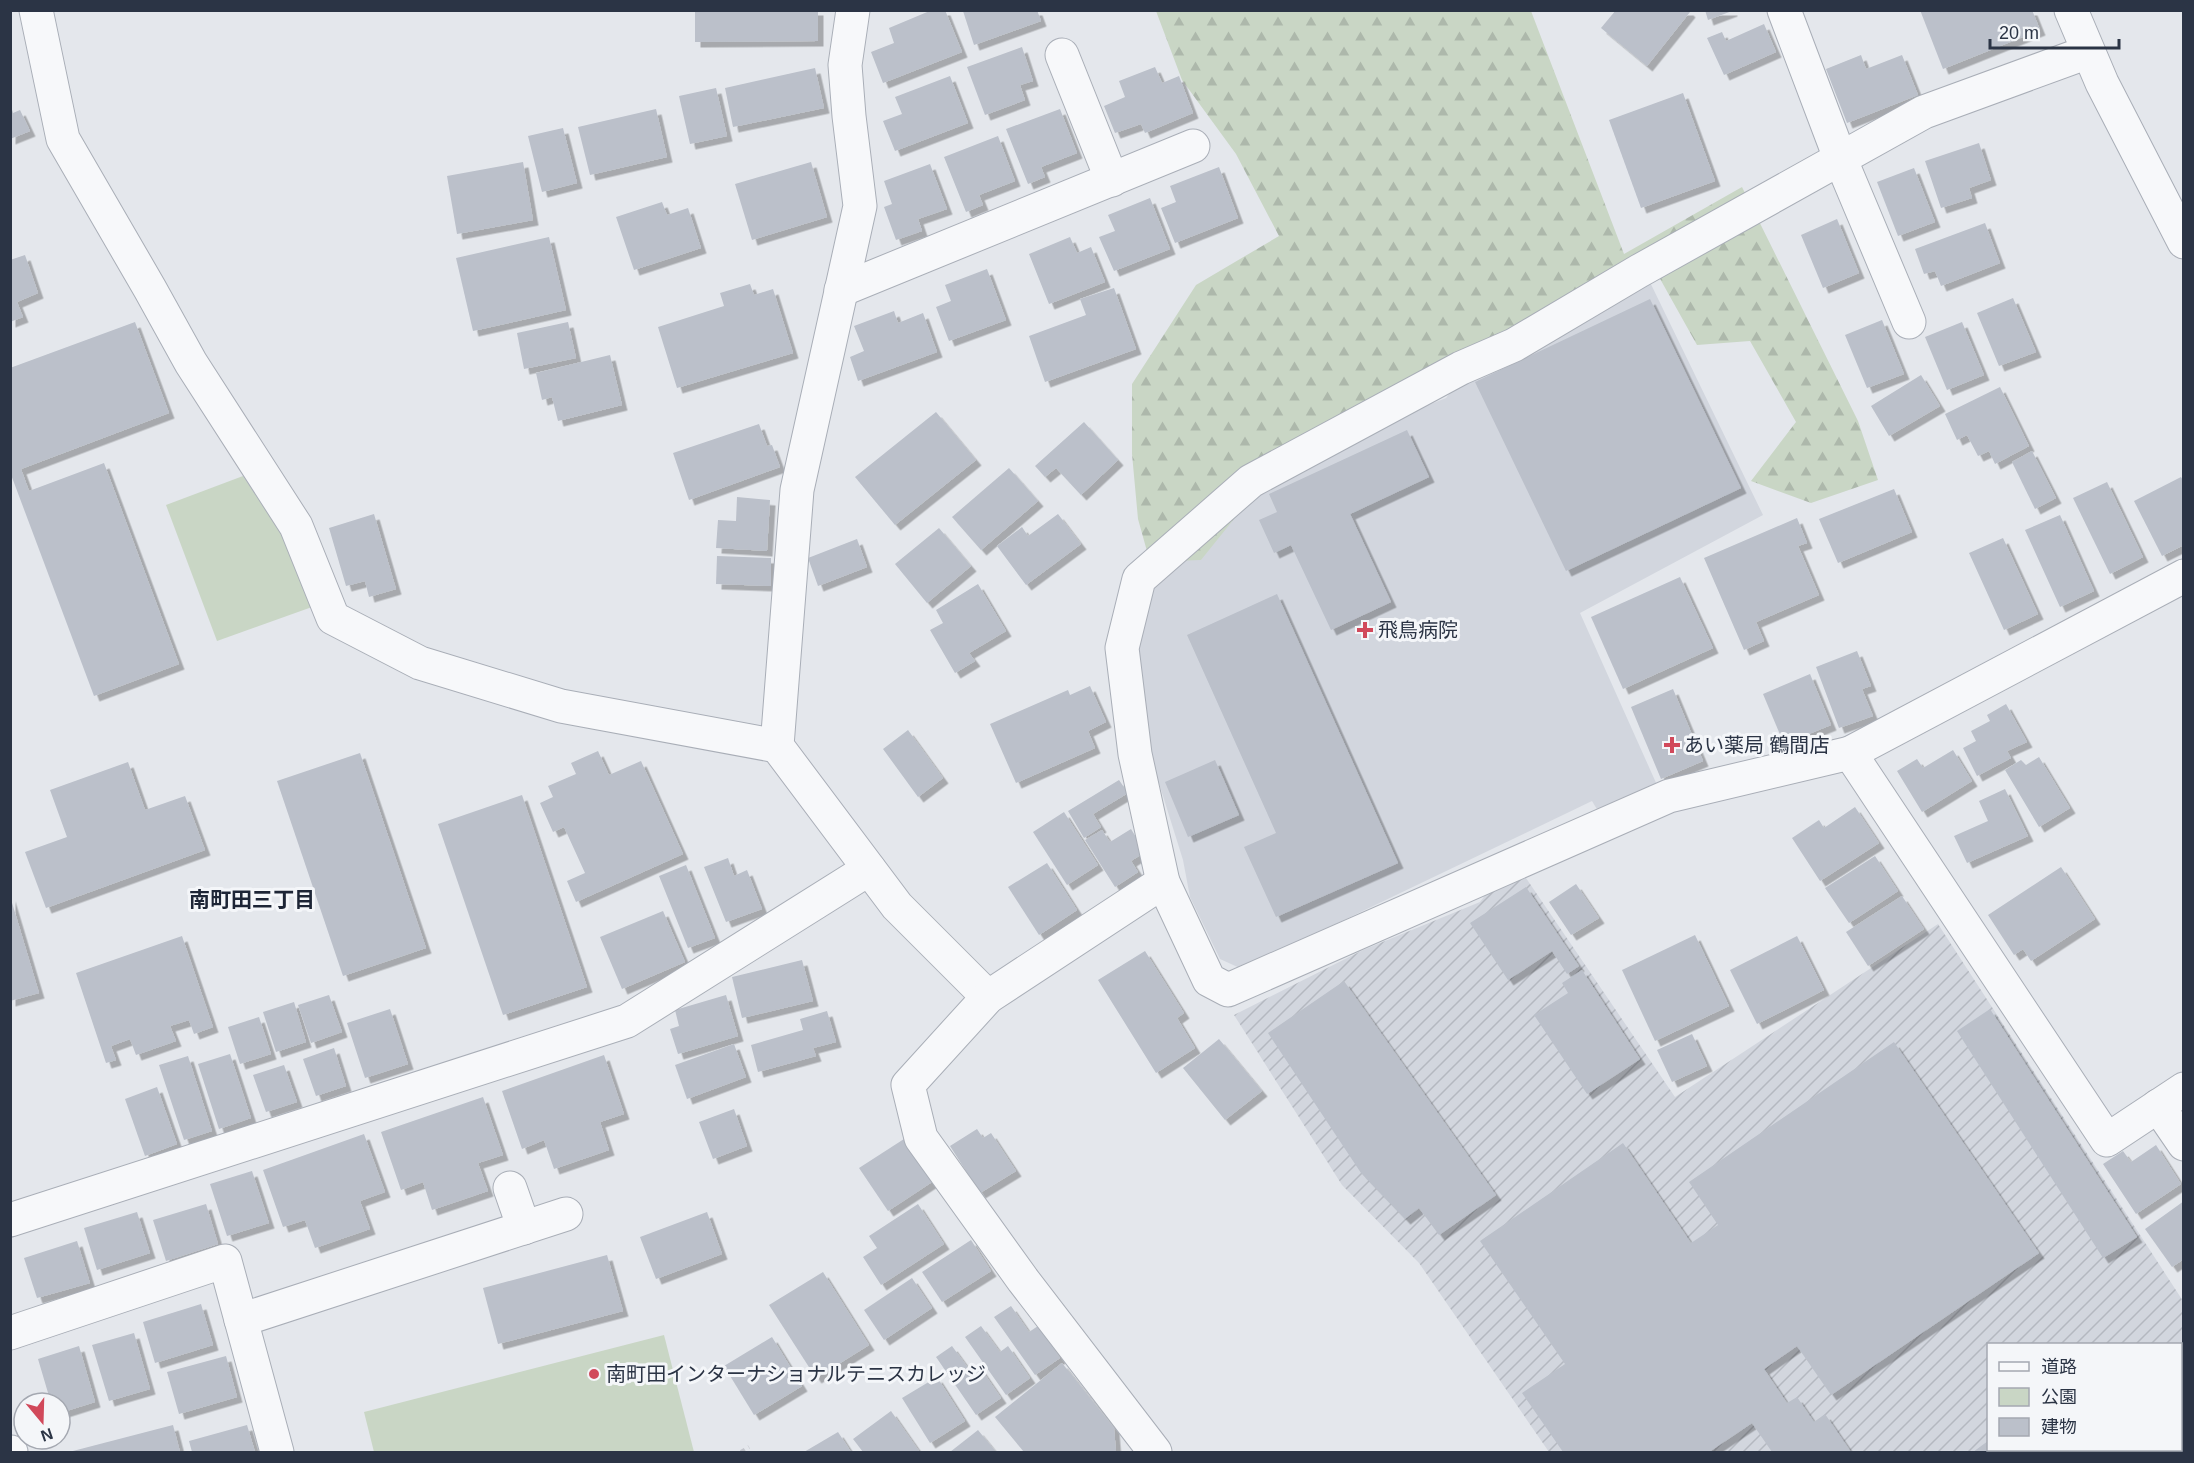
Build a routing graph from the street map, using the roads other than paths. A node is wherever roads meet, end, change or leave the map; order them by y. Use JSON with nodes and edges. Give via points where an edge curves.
{"nodes":[{"id":1,"x":36,"y":10,"type":"edge"},
{"id":2,"x":853,"y":10,"type":"edge"},
{"id":3,"x":1784,"y":10,"type":"edge"},
{"id":4,"x":2071,"y":10,"type":"edge"},
{"id":5,"x":2088,"y":52,"type":"junction"},
{"id":6,"x":1062,"y":55,"type":"dead end"},
{"id":7,"x":1193,"y":147,"type":"dead end"},
{"id":8,"x":1840,"y":158,"type":"junction"},
{"id":9,"x":1112,"y":180,"type":"junction"},
{"id":10,"x":2184,"y":242,"type":"edge"},
{"id":11,"x":841,"y":290,"type":"junction"},
{"id":12,"x":1909,"y":322,"type":"dead end"},
{"id":13,"x":2184,"y":576,"type":"edge"},
{"id":14,"x":777,"y":746,"type":"junction"},
{"id":15,"x":1850,"y":753,"type":"junction"},
{"id":16,"x":869,"y":869,"type":"junction"},
{"id":17,"x":1163,"y":882,"type":"junction"},
{"id":18,"x":988,"y":997,"type":"junction"},
{"id":19,"x":2171,"y":1098,"type":"edge"},
{"id":20,"x":2184,"y":1144,"type":"edge"},
{"id":21,"x":510,"y":1188,"type":"dead end"},
{"id":22,"x":566,"y":1214,"type":"dead end"},
{"id":23,"x":10,"y":1220,"type":"edge"},
{"id":24,"x":524,"y":1228,"type":"junction"},
{"id":25,"x":241,"y":1320,"type":"junction"},
{"id":26,"x":10,"y":1334,"type":"edge"},
{"id":27,"x":277,"y":1452,"type":"edge"},
{"id":28,"x":1155,"y":1452,"type":"edge"}],
"edges":[{"from":1,"to":14,"type":"street","via":[[63,139],[191,363],[296,526],[333,618],[420,663],[561,706]]},
{"from":2,"to":11,"type":"street","via":[[845,65],[860,206]]},
{"from":3,"to":8,"type":"street"},
{"from":4,"to":5,"type":"street"},
{"from":5,"to":8,"type":"street","via":[[1924,112]]},
{"from":5,"to":10,"type":"street"},
{"from":6,"to":9,"type":"street"},
{"from":7,"to":9,"type":"street"},
{"from":8,"to":12,"type":"street"},
{"from":8,"to":17,"type":"street","via":[[1514,345],[1461,368],[1251,481],[1139,579],[1122,648],[1135,754]]},
{"from":9,"to":11,"type":"street"},
{"from":11,"to":14,"type":"street","via":[[797,490]]},
{"from":13,"to":15,"type":"street"},
{"from":14,"to":16,"type":"street"},
{"from":15,"to":17,"type":"street","via":[[1669,796],[1228,990],[1209,980]]},
{"from":15,"to":19,"type":"street","via":[[2107,1140]]},
{"from":16,"to":18,"type":"street","via":[[897,906]]},
{"from":16,"to":23,"type":"street","via":[[627,1021]]},
{"from":17,"to":18,"type":"street"},
{"from":18,"to":28,"type":"street","via":[[908,1085],[921,1138]]},
{"from":19,"to":20,"type":"street"},
{"from":21,"to":24,"type":"street"},
{"from":22,"to":24,"type":"street"},
{"from":24,"to":25,"type":"street"},
{"from":25,"to":26,"type":"street","via":[[225,1261]]},
{"from":25,"to":27,"type":"street"}]}
